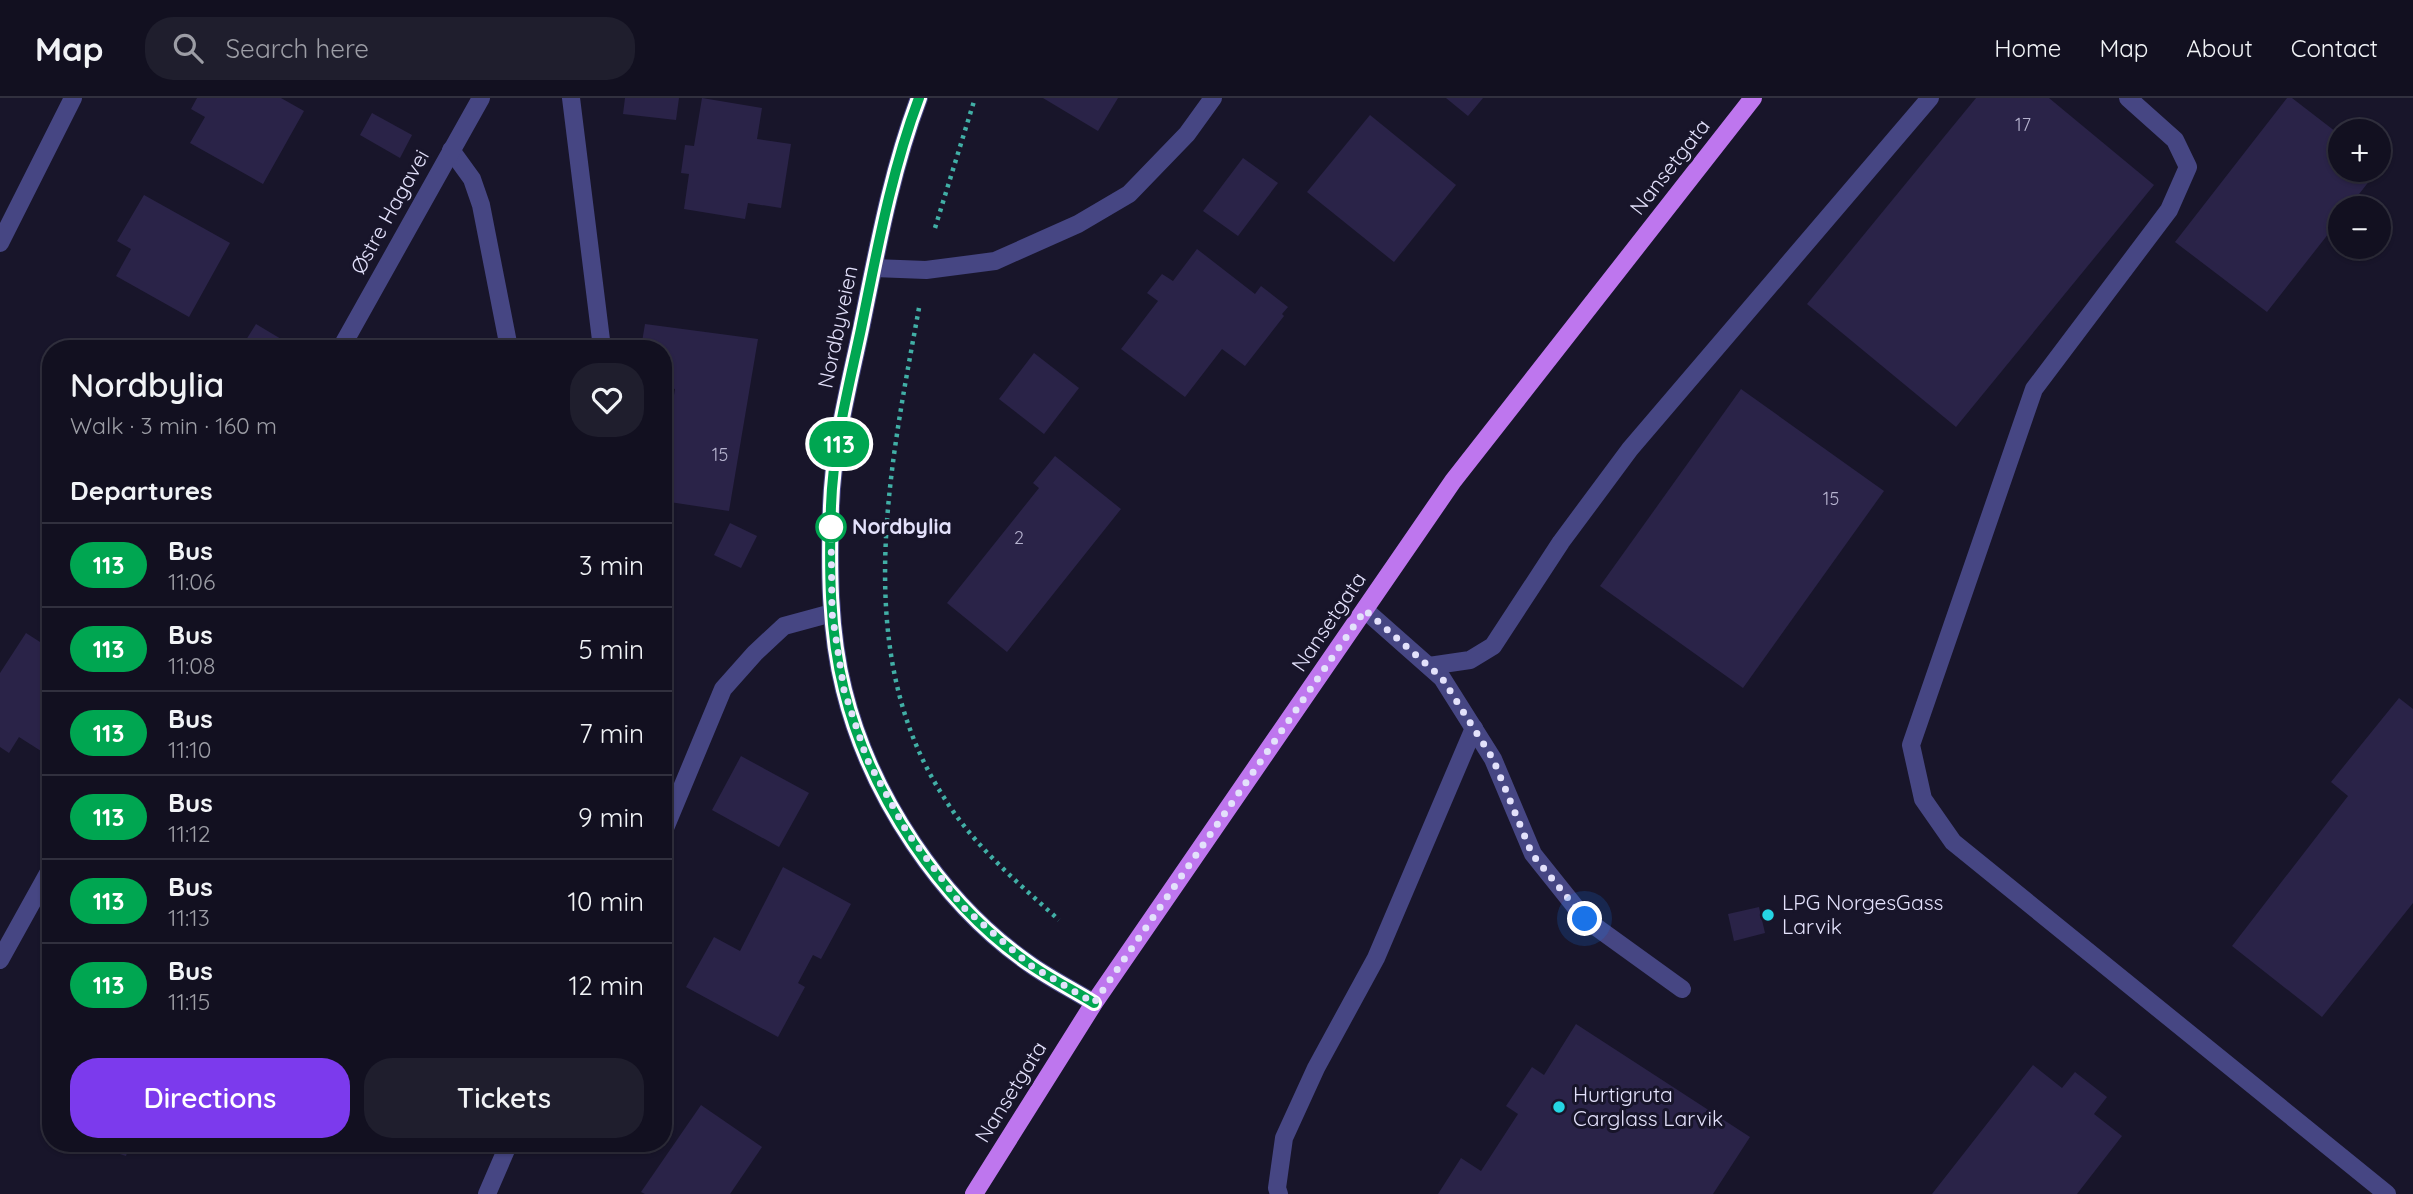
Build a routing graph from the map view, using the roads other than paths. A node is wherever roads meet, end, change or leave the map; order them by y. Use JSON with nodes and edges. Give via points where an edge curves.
{"nodes":[{"id":1,"x":73,"y":98,"type":"edge"},
{"id":2,"x":481,"y":98,"type":"edge"},
{"id":3,"x":571,"y":98,"type":"edge"},
{"id":4,"x":919,"y":98,"type":"edge"},
{"id":5,"x":1213,"y":98,"type":"edge"},
{"id":6,"x":1753,"y":98,"type":"edge"},
{"id":7,"x":1930,"y":98,"type":"edge"},
{"id":8,"x":2128,"y":98,"type":"edge"},
{"id":9,"x":451,"y":150,"type":"junction"},
{"id":10,"x":0,"y":243,"type":"edge"},
{"id":11,"x":874,"y":268,"type":"junction"},
{"id":12,"x":345,"y":340,"type":"edge"},
{"id":13,"x":507,"y":340,"type":"edge"},
{"id":14,"x":601,"y":340,"type":"edge"},
{"id":15,"x":1365,"y":610,"type":"junction"},
{"id":16,"x":832,"y":613,"type":"junction"},
{"id":17,"x":1429,"y":666,"type":"junction"},
{"id":18,"x":1474,"y":728,"type":"junction"},
{"id":19,"x":672,"y":811,"type":"edge"},
{"id":20,"x":42,"y":885,"type":"edge"},
{"id":21,"x":0,"y":960,"type":"edge"},
{"id":22,"x":1682,"y":989,"type":"dead end"},
{"id":23,"x":1094,"y":1003,"type":"junction"},
{"id":24,"x":505,"y":1152,"type":"edge"},
{"id":25,"x":487,"y":1194,"type":"edge"},
{"id":26,"x":974,"y":1194,"type":"edge"},
{"id":27,"x":1279,"y":1194,"type":"edge"},
{"id":28,"x":2387,"y":1194,"type":"edge"}],
"edges":[{"from":1,"to":10,"type":"street"},
{"from":2,"to":9,"type":"street","name":"Østre Hagavei"},
{"from":3,"to":14,"type":"street"},
{"from":4,"to":11,"type":"street","name":"Nordbyveien","via":[[905,136]]},
{"from":5,"to":11,"type":"street","via":[[1187,134],[1129,194],[1078,224],[995,261],[926,270]]},
{"from":6,"to":15,"type":"main road","name":"Nansetgata","via":[[1453,481]]},
{"from":7,"to":17,"type":"street","via":[[1630,449],[1561,542],[1493,646],[1470,660]]},
{"from":8,"to":28,"type":"street","via":[[2175,140],[2188,167],[2169,210],[2034,388],[1911,745],[1923,799],[1953,842]]},
{"from":9,"to":12,"type":"street","name":"Østre Hagavei"},
{"from":9,"to":13,"type":"street","via":[[472,179],[481,205]]},
{"from":11,"to":16,"type":"street","name":"Nordbyveien","via":[[844,410],[831,503]]},
{"from":15,"to":17,"type":"street"},
{"from":15,"to":23,"type":"main road","name":"Nansetgata"},
{"from":16,"to":19,"type":"street","via":[[784,626],[723,689]]},
{"from":16,"to":23,"type":"street","name":"Nordbyveien","via":[[844,690],[867,759],[907,832],[962,906],[1030,965]]},
{"from":17,"to":18,"type":"street"},
{"from":18,"to":22,"type":"street","via":[[1493,759],[1532,854],[1585,919]]},
{"from":18,"to":27,"type":"street","via":[[1376,958],[1284,1138]]},
{"from":20,"to":21,"type":"street"},
{"from":23,"to":26,"type":"main road","name":"Nansetgata"},
{"from":24,"to":25,"type":"street"}]}
